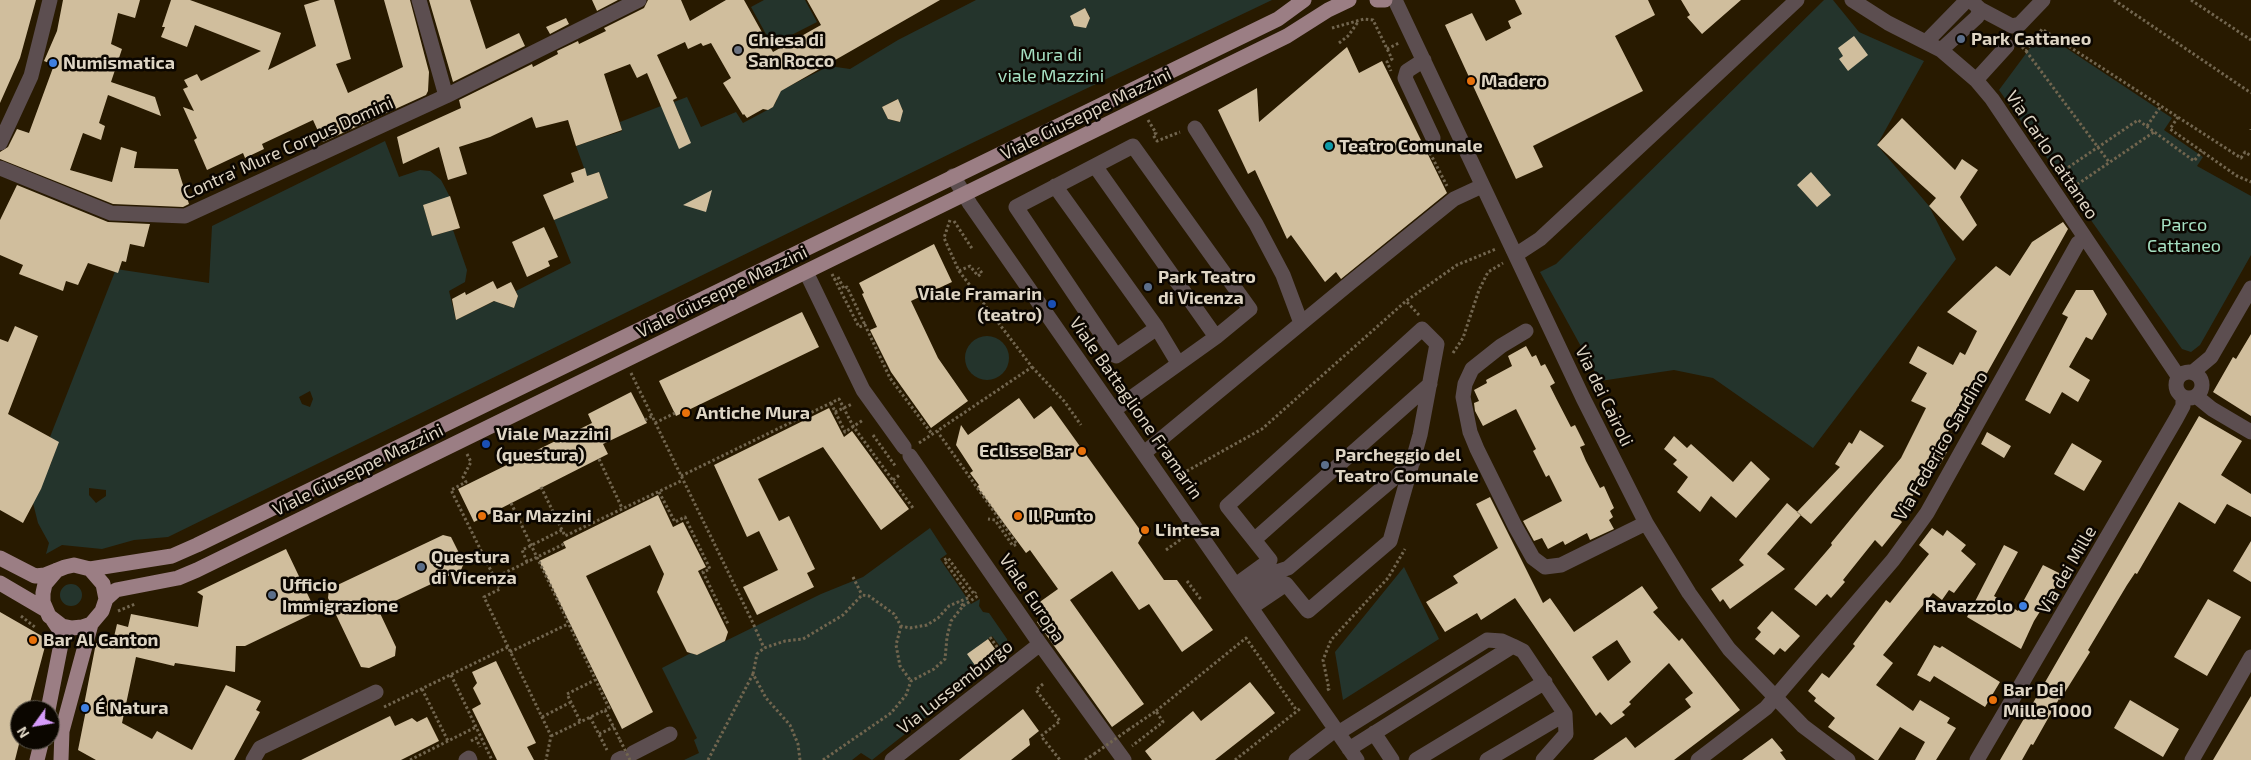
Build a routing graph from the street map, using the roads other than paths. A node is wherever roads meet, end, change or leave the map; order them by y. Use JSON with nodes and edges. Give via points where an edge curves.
{"nodes":[{"id":1,"x":50,"y":0,"type":"edge"},
{"id":2,"x":419,"y":0,"type":"edge"},
{"id":3,"x":639,"y":0,"type":"edge"},
{"id":4,"x":1304,"y":0,"type":"edge"},
{"id":5,"x":1349,"y":0,"type":"edge"},
{"id":6,"x":1377,"y":0,"type":"edge"},
{"id":7,"x":1385,"y":0,"type":"edge"},
{"id":8,"x":1395,"y":0,"type":"edge"},
{"id":9,"x":1796,"y":0,"type":"edge"},
{"id":10,"x":1852,"y":0,"type":"edge"},
{"id":11,"x":2044,"y":0,"type":"edge"},
{"id":12,"x":1972,"y":3,"type":"edge"},
{"id":13,"x":1927,"y":41,"type":"junction"},
{"id":14,"x":2013,"y":46,"type":"road end"},
{"id":15,"x":1942,"y":50,"type":"junction"},
{"id":16,"x":1424,"y":60,"type":"junction"},
{"id":17,"x":1976,"y":80,"type":"junction"},
{"id":18,"x":446,"y":96,"type":"junction"},
{"id":19,"x":1195,"y":128,"type":"dead end"},
{"id":20,"x":1433,"y":138,"type":"dead end"},
{"id":21,"x":0,"y":143,"type":"edge"},
{"id":22,"x":1095,"y":166,"type":"junction"},
{"id":23,"x":0,"y":168,"type":"edge"},
{"id":24,"x":953,"y":176,"type":"junction"},
{"id":25,"x":1056,"y":186,"type":"junction"},
{"id":26,"x":1482,"y":186,"type":"junction"},
{"id":27,"x":965,"y":194,"type":"junction"},
{"id":28,"x":2085,"y":238,"type":"junction"},
{"id":29,"x":1517,"y":254,"type":"junction"},
{"id":30,"x":806,"y":272,"type":"junction"},
{"id":31,"x":2251,"y":288,"type":"edge"},
{"id":32,"x":1301,"y":323,"type":"junction"},
{"id":33,"x":1157,"y":328,"type":"junction"},
{"id":34,"x":1526,"y":331,"type":"dead end"},
{"id":35,"x":1216,"y":337,"type":"junction"},
{"id":36,"x":1178,"y":364,"type":"junction"},
{"id":37,"x":2185,"y":374,"type":"junction"},
{"id":38,"x":1430,"y":384,"type":"junction"},
{"id":39,"x":2190,"y":396,"type":"junction"},
{"id":40,"x":1114,"y":410,"type":"junction"},
{"id":41,"x":2251,"y":432,"type":"edge"},
{"id":42,"x":1144,"y":453,"type":"junction"},
{"id":43,"x":1413,"y":462,"type":"junction"},
{"id":44,"x":1646,"y":523,"type":"junction"},
{"id":45,"x":1254,"y":540,"type":"junction"},
{"id":46,"x":0,"y":558,"type":"edge"},
{"id":47,"x":90,"y":569,"type":"junction"},
{"id":48,"x":57,"y":570,"type":"junction"},
{"id":49,"x":0,"y":583,"type":"edge"},
{"id":50,"x":1245,"y":596,"type":"junction"},
{"id":51,"x":106,"y":599,"type":"junction"},
{"id":52,"x":50,"y":615,"type":"junction"},
{"id":53,"x":91,"y":624,"type":"junction"},
{"id":54,"x":1040,"y":644,"type":"junction"},
{"id":55,"x":1513,"y":646,"type":"junction"},
{"id":56,"x":2251,"y":657,"type":"edge"},
{"id":57,"x":1545,"y":682,"type":"junction"},
{"id":58,"x":376,"y":692,"type":"dead end"},
{"id":59,"x":1776,"y":698,"type":"junction"},
{"id":60,"x":50,"y":700,"type":"edge"},
{"id":61,"x":1565,"y":714,"type":"junction"},
{"id":62,"x":1336,"y":732,"type":"junction"},
{"id":63,"x":1374,"y":733,"type":"junction"},
{"id":64,"x":670,"y":734,"type":"dead end"},
{"id":65,"x":1353,"y":754,"type":"edge"},
{"id":66,"x":623,"y":757,"type":"edge"},
{"id":67,"x":61,"y":760,"type":"edge"},
{"id":68,"x":253,"y":760,"type":"edge"},
{"id":69,"x":466,"y":760,"type":"edge"},
{"id":70,"x":470,"y":760,"type":"edge"},
{"id":71,"x":892,"y":760,"type":"edge"},
{"id":72,"x":1124,"y":760,"type":"edge"},
{"id":73,"x":1296,"y":760,"type":"edge"},
{"id":74,"x":1392,"y":760,"type":"edge"},
{"id":75,"x":1416,"y":760,"type":"edge"},
{"id":76,"x":1487,"y":760,"type":"edge"},
{"id":77,"x":1544,"y":760,"type":"edge"},
{"id":78,"x":1698,"y":760,"type":"edge"},
{"id":79,"x":1848,"y":760,"type":"edge"},
{"id":80,"x":1977,"y":760,"type":"edge"},
{"id":81,"x":2192,"y":760,"type":"edge"}],
"edges":[{"from":1,"to":21,"type":"street","via":[[31,76]]},
{"from":2,"to":18,"type":"street"},
{"from":3,"to":18,"type":"street","name":"Contra' Mure Corpus Domini"},
{"from":4,"to":24,"type":"main road","name":"Viale Giuseppe Mazzini","via":[[1278,19]]},
{"from":5,"to":27,"type":"main road","name":"Viale Giuseppe Mazzini","via":[[1287,36]]},
{"from":6,"to":7,"type":"main road"},
{"from":8,"to":16,"type":"street","name":"Via dei Cairoli"},
{"from":9,"to":29,"type":"street","via":[[1540,239]]},
{"from":10,"to":13,"type":"street","name":"Via Carlo Cattaneo","via":[[1888,23]]},
{"from":11,"to":12,"type":"street","via":[[2020,24],[2012,26]]},
{"from":12,"to":13,"type":"street"},
{"from":12,"to":15,"type":"street","via":[[1977,17]]},
{"from":13,"to":15,"type":"street","name":"Via Carlo Cattaneo"},
{"from":14,"to":17,"type":"street"},
{"from":15,"to":17,"type":"street","name":"Via Carlo Cattaneo"},
{"from":16,"to":20,"type":"street","via":[[1407,71],[1405,78]]},
{"from":16,"to":26,"type":"street","name":"Via dei Cairoli"},
{"from":17,"to":28,"type":"street","name":"Via Carlo Cattaneo"},
{"from":18,"to":23,"type":"street","name":"Contra' Mure Corpus Domini","via":[[185,216],[111,213]]},
{"from":19,"to":32,"type":"street","via":[[1256,224],[1283,275]]},
{"from":22,"to":25,"type":"street"},
{"from":22,"to":35,"type":"street"},
{"from":22,"to":35,"type":"street","via":[[1133,146],[1250,309]]},
{"from":24,"to":27,"type":"street","name":"Viale Battaglione Framarin"},
{"from":24,"to":47,"type":"main road","name":"Viale Giuseppe Mazzini","via":[[172,556]]},
{"from":25,"to":33,"type":"street"},
{"from":25,"to":33,"type":"street","via":[[1016,207],[1116,356]]},
{"from":26,"to":29,"type":"street","name":"Via dei Cairoli"},
{"from":26,"to":32,"type":"street","via":[[1454,200]]},
{"from":27,"to":30,"type":"main road","name":"Viale Giuseppe Mazzini"},
{"from":27,"to":40,"type":"street","name":"Viale Battaglione Framarin"},
{"from":28,"to":37,"type":"street","name":"Via Carlo Cattaneo"},
{"from":28,"to":59,"type":"street","name":"Via Federico Saudino","via":[[2078,243],[1927,513],[1893,560]]},
{"from":29,"to":44,"type":"street","name":"Via dei Cairoli","via":[[1583,398]]},
{"from":30,"to":51,"type":"main road","name":"Viale Giuseppe Mazzini","via":[[197,570],[178,578],[116,590]]},
{"from":30,"to":54,"type":"street","name":"Viale Europa","via":[[863,390]]},
{"from":31,"to":37,"type":"street","via":[[2211,357]]},
{"from":32,"to":42,"type":"street"},
{"from":33,"to":36,"type":"street"},
{"from":34,"to":44,"type":"street","via":[[1500,346],[1472,369],[1465,384],[1464,397],[1470,432],[1477,450],[1532,558],[1545,567],[1561,564]]},
{"from":35,"to":36,"type":"street"},
{"from":36,"to":40,"type":"street"},
{"from":37,"to":39,"type":"street","via":[[2176,387]]},
{"from":37,"to":39,"type":"street","via":[[2199,376],[2202,384],[2201,391]]},
{"from":38,"to":43,"type":"street"},
{"from":38,"to":45,"type":"street"},
{"from":38,"to":45,"type":"street","via":[[1437,344],[1422,329],[1227,506]]},
{"from":39,"to":41,"type":"street"},
{"from":39,"to":80,"type":"street","name":"Via dei Mille"},
{"from":40,"to":42,"type":"street","name":"Viale Battaglione Framarin"},
{"from":42,"to":50,"type":"street","name":"Viale Battaglione Framarin"},
{"from":43,"to":50,"type":"street","via":[[1288,568]]},
{"from":43,"to":50,"type":"street","via":[[1390,541],[1308,611],[1286,584]]},
{"from":44,"to":59,"type":"street","name":"Via dei Cairoli","via":[[1689,593],[1729,649]]},
{"from":45,"to":50,"type":"street","via":[[1270,560]]},
{"from":46,"to":48,"type":"main road","name":"Viale Giuseppe Mazzini","via":[[35,576]]},
{"from":47,"to":48,"type":"main road","name":"Viale Giuseppe Mazzini","via":[[74,565]]},
{"from":47,"to":51,"type":"main road","via":[[103,584]]},
{"from":48,"to":52,"type":"main road","via":[[43,592]]},
{"from":49,"to":52,"type":"main road"},
{"from":50,"to":62,"type":"street","name":"Viale Battaglione Framarin"},
{"from":51,"to":53,"type":"main road","via":[[102,611]]},
{"from":52,"to":53,"type":"main road","via":[[72,628]]},
{"from":52,"to":60,"type":"main road","via":[[62,639]]},
{"from":53,"to":67,"type":"main road","via":[[62,731]]},
{"from":54,"to":71,"type":"street","name":"Via Lussemburgo"},
{"from":54,"to":72,"type":"street","name":"Viale Europa"},
{"from":55,"to":57,"type":"street","via":[[1523,651]]},
{"from":55,"to":62,"type":"street","via":[[1487,640]]},
{"from":55,"to":63,"type":"street"},
{"from":56,"to":81,"type":"street"},
{"from":57,"to":61,"type":"street"},
{"from":57,"to":75,"type":"street"},
{"from":58,"to":68,"type":"street","via":[[260,748]]},
{"from":59,"to":78,"type":"street","name":"Via Federico Saudino","via":[[1747,725]]},
{"from":59,"to":79,"type":"street","name":"Via dei Cairoli","via":[[1803,726]]},
{"from":61,"to":76,"type":"street"},
{"from":61,"to":77,"type":"street","via":[[1566,734]]},
{"from":62,"to":65,"type":"street","name":"Viale Battaglione Framarin"},
{"from":62,"to":73,"type":"street"},
{"from":63,"to":65,"type":"street"},
{"from":63,"to":74,"type":"street"},
{"from":64,"to":66,"type":"street"},
{"from":69,"to":70,"type":"street"}]}
